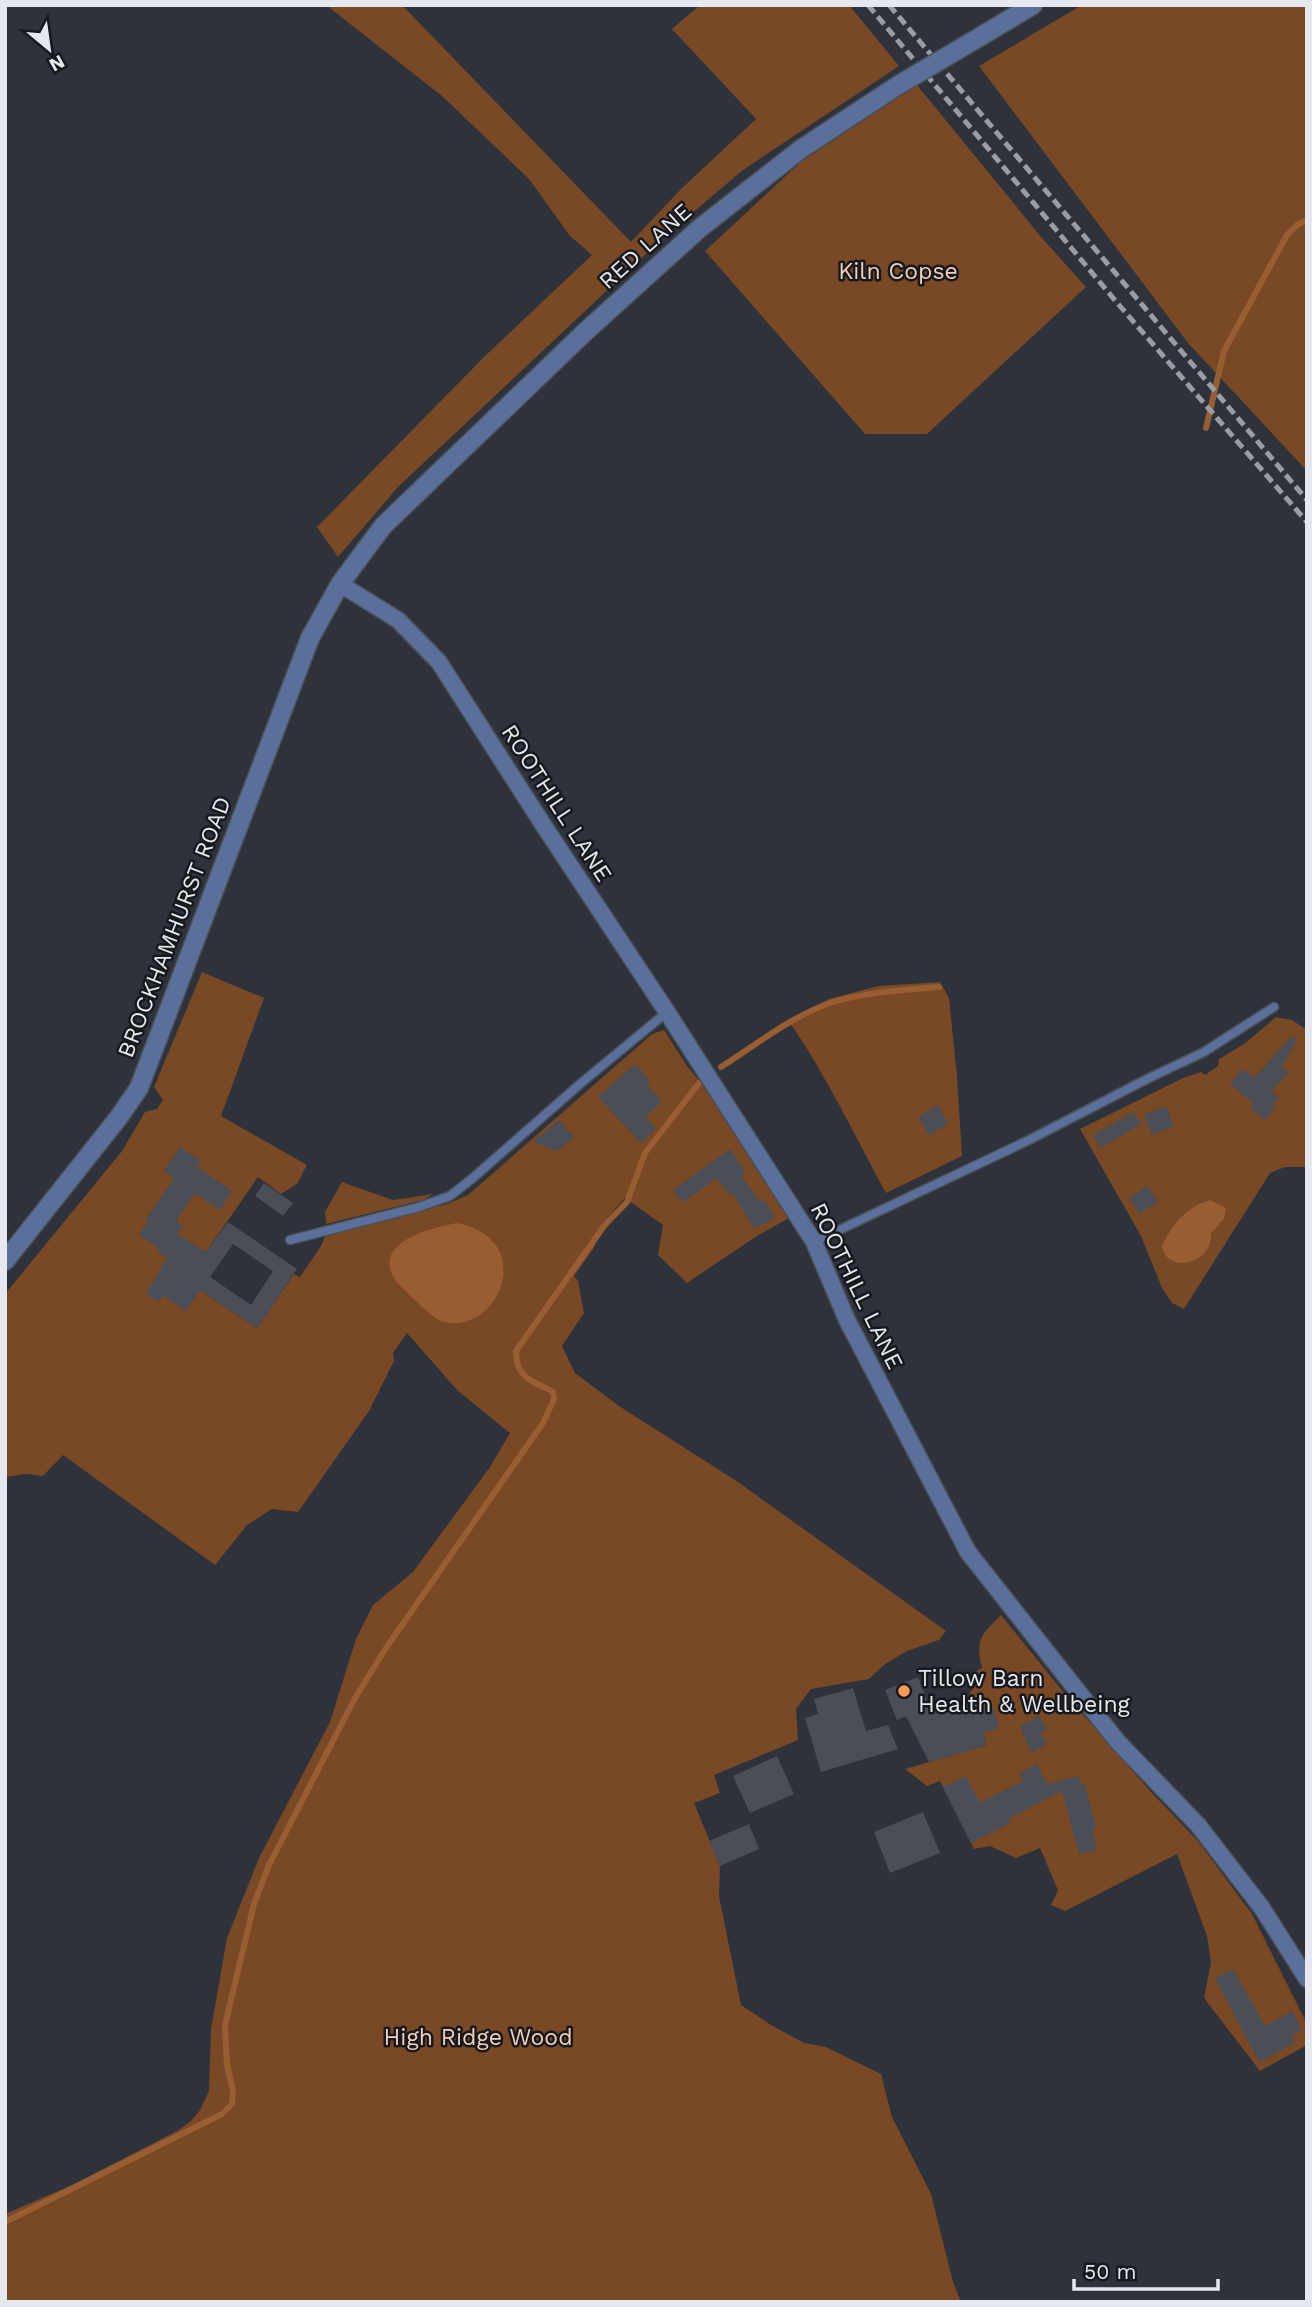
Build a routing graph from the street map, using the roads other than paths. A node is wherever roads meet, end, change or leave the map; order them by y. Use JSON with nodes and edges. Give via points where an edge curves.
{"nodes":[{"id":1,"x":1033,"y":5,"type":"edge"},
{"id":2,"x":340,"y":583,"type":"junction"},
{"id":3,"x":1274,"y":1007,"type":"dead end"},
{"id":4,"x":667,"y":1012,"type":"junction"},
{"id":5,"x":290,"y":1240,"type":"dead end"},
{"id":6,"x":814,"y":1242,"type":"junction"},
{"id":7,"x":5,"y":1261,"type":"edge"},
{"id":8,"x":1307,"y":1979,"type":"edge"}],
"edges":[{"from":1,"to":2,"type":"street","name":"RED LANE","bridge":true,"via":[[801,149],[691,237],[383,526]]},
{"from":2,"to":4,"type":"street","name":"ROOTHILL LANE","via":[[398,620],[439,662]]},
{"from":2,"to":7,"type":"street","name":"BROCKHAMHURST ROAD","via":[[310,638],[139,1088]]},
{"from":3,"to":6,"type":"lane","via":[[1204,1052]]},
{"from":4,"to":5,"type":"lane","via":[[450,1196]]},
{"from":4,"to":6,"type":"street","name":"ROOTHILL LANE"},
{"from":6,"to":8,"type":"street","name":"ROOTHILL LANE","via":[[847,1320],[968,1552],[1117,1741],[1198,1825],[1262,1909]]}]}
